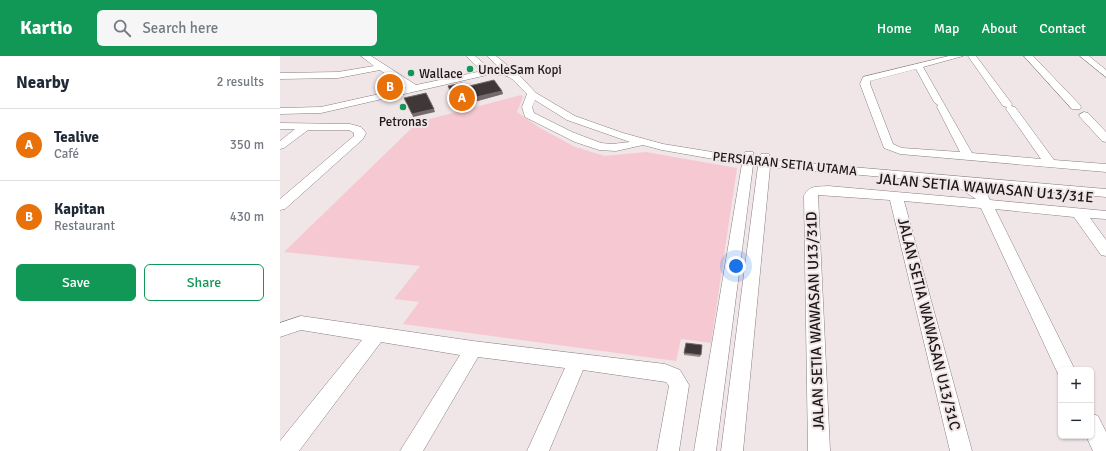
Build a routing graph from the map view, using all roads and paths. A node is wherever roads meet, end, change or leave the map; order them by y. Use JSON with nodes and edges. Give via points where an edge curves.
{"nodes":[{"id":1,"x":365,"y":56,"type":"edge"},
{"id":2,"x":470,"y":56,"type":"edge"},
{"id":3,"x":959,"y":56,"type":"edge"},
{"id":4,"x":972,"y":56,"type":"edge"},
{"id":5,"x":1028,"y":56,"type":"edge"},
{"id":6,"x":1084,"y":56,"type":"edge"},
{"id":7,"x":496,"y":59,"type":"edge"},
{"id":8,"x":515,"y":61,"type":"dead end"},
{"id":9,"x":918,"y":66,"type":"junction"},
{"id":10,"x":381,"y":67,"type":"junction"},
{"id":11,"x":487,"y":72,"type":"junction"},
{"id":12,"x":1106,"y":74,"type":"edge"},
{"id":13,"x":280,"y":76,"type":"edge"},
{"id":14,"x":515,"y":76,"type":"junction"},
{"id":15,"x":413,"y":88,"type":"junction"},
{"id":16,"x":536,"y":88,"type":"junction"},
{"id":17,"x":280,"y":112,"type":"edge"},
{"id":18,"x":280,"y":126,"type":"edge"},
{"id":19,"x":306,"y":126,"type":"junction"},
{"id":20,"x":1106,"y":139,"type":"edge"},
{"id":21,"x":644,"y":143,"type":"junction"},
{"id":22,"x":280,"y":146,"type":"edge"},
{"id":23,"x":968,"y":157,"type":"junction"},
{"id":24,"x":748,"y":158,"type":"junction"},
{"id":25,"x":1050,"y":163,"type":"junction"},
{"id":26,"x":764,"y":166,"type":"junction"},
{"id":27,"x":1106,"y":168,"type":"edge"},
{"id":28,"x":949,"y":179,"type":"junction"},
{"id":29,"x":1002,"y":184,"type":"junction"},
{"id":30,"x":1106,"y":184,"type":"edge"},
{"id":31,"x":813,"y":191,"type":"joint"},
{"id":32,"x":1106,"y":193,"type":"edge"},
{"id":33,"x":896,"y":196,"type":"junction"},
{"id":34,"x":984,"y":201,"type":"junction"},
{"id":35,"x":280,"y":206,"type":"edge"},
{"id":36,"x":1079,"y":213,"type":"junction"},
{"id":37,"x":1106,"y":215,"type":"edge"},
{"id":38,"x":1106,"y":251,"type":"edge"},
{"id":39,"x":280,"y":330,"type":"edge"},
{"id":40,"x":377,"y":334,"type":"junction"},
{"id":41,"x":474,"y":349,"type":"junction"},
{"id":42,"x":577,"y":362,"type":"junction"},
{"id":43,"x":1065,"y":367,"type":"edge"},
{"id":44,"x":1094,"y":429,"type":"edge"},
{"id":45,"x":286,"y":451,"type":"edge"},
{"id":46,"x":410,"y":451,"type":"edge"},
{"id":47,"x":538,"y":451,"type":"edge"},
{"id":48,"x":668,"y":451,"type":"edge"},
{"id":49,"x":705,"y":451,"type":"edge"},
{"id":50,"x":732,"y":451,"type":"edge"},
{"id":51,"x":819,"y":451,"type":"edge"},
{"id":52,"x":961,"y":451,"type":"edge"},
{"id":53,"x":1104,"y":451,"type":"edge"}],
"edges":[{"from":1,"to":10,"type":"street"},
{"from":2,"to":11,"type":"street"},
{"from":3,"to":9,"type":"street"},
{"from":4,"to":25,"type":"street"},
{"from":5,"to":20,"type":"street"},
{"from":6,"to":12,"type":"street"},
{"from":7,"to":11,"type":"street"},
{"from":7,"to":14,"type":"street","name":"PERSIARAN SETIA UTAMA"},
{"from":8,"to":16,"type":"street","name":"PERSIARAN SETIA UTAMA"},
{"from":9,"to":23,"type":"street"},
{"from":9,"to":23,"type":"street","via":[[865,81],[886,143],[900,151]]},
{"from":10,"to":13,"type":"street","via":[[338,75]]},
{"from":10,"to":15,"type":"street"},
{"from":11,"to":14,"type":"street","via":[[504,71]]},
{"from":11,"to":15,"type":"street"},
{"from":14,"to":16,"type":"street","name":"PERSIARAN SETIA UTAMA"},
{"from":15,"to":17,"type":"street","via":[[321,110]]},
{"from":16,"to":21,"type":"street","name":"PERSIARAN SETIA UTAMA","via":[[554,109],[572,118]]},
{"from":16,"to":21,"type":"street","via":[[527,107],[529,115],[560,131],[602,147]]},
{"from":16,"to":24,"type":"street","name":"PERSIARAN SETIA UTAMA","via":[[590,117],[615,126]]},
{"from":18,"to":19,"type":"street"},
{"from":19,"to":22,"type":"street"},
{"from":19,"to":35,"type":"street","via":[[350,128],[358,130],[360,137]]},
{"from":21,"to":24,"type":"street","name":"PERSIARAN SETIA UTAMA","via":[[688,152]]},
{"from":23,"to":25,"type":"street"},
{"from":24,"to":26,"type":"street","name":"PERSIARAN SETIA UTAMA"},
{"from":24,"to":49,"type":"street"},
{"from":25,"to":27,"type":"street"},
{"from":26,"to":28,"type":"street","name":"PERSIARAN SETIA UTAMA","via":[[778,169],[798,166]]},
{"from":26,"to":30,"type":"street","name":"PERSIARAN SETIA UTAMA"},
{"from":26,"to":50,"type":"street"},
{"from":28,"to":29,"type":"street","name":"PERSIARAN SETIA UTAMA"},
{"from":28,"to":34,"type":"street","via":[[967,186]]},
{"from":29,"to":32,"type":"street","name":"PERSIARAN SETIA UTAMA"},
{"from":29,"to":34,"type":"street","via":[[987,187]]},
{"from":31,"to":33,"type":"street","name":"JALAN SETIA WAWASAN U13/31E"},
{"from":31,"to":51,"type":"street","name":"JALAN SETIA WAWASAN U13/31D","via":[[811,196]]},
{"from":33,"to":34,"type":"street","name":"JALAN SETIA WAWASAN U13/31E"},
{"from":33,"to":52,"type":"street","name":"JALAN SETIA WAWASAN U13/31C"},
{"from":34,"to":36,"type":"street","name":"JALAN SETIA WAWASAN U13/31E"},
{"from":34,"to":43,"type":"street"},
{"from":36,"to":37,"type":"street","name":"JALAN SETIA WAWASAN U13/31E"},
{"from":36,"to":38,"type":"street"},
{"from":39,"to":40,"type":"street","via":[[301,323]]},
{"from":40,"to":41,"type":"street"},
{"from":40,"to":45,"type":"street"},
{"from":41,"to":42,"type":"street"},
{"from":41,"to":46,"type":"street"},
{"from":42,"to":47,"type":"street"},
{"from":42,"to":48,"type":"street","via":[[665,372],[673,376],[679,385]]},
{"from":44,"to":53,"type":"street"}]}
